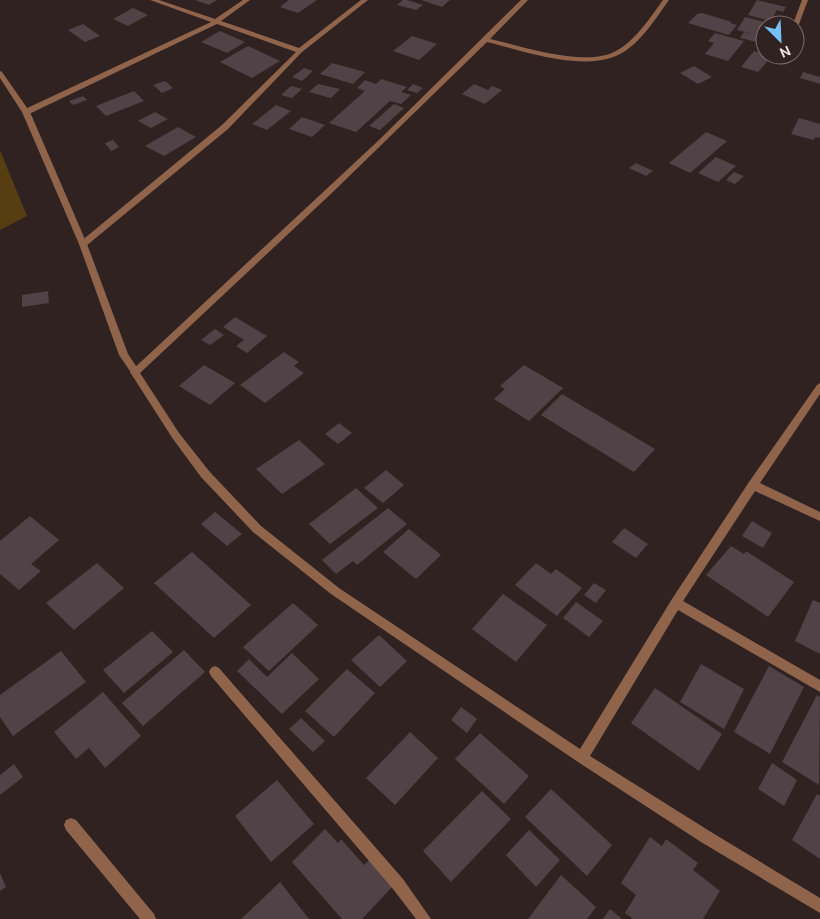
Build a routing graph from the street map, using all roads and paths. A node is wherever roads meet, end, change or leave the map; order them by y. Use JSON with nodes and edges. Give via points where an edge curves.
{"nodes":[{"id":1,"x":154,"y":0,"type":"edge"},
{"id":2,"x":247,"y":0,"type":"edge"},
{"id":3,"x":365,"y":0,"type":"edge"},
{"id":4,"x":525,"y":0,"type":"edge"},
{"id":5,"x":666,"y":0,"type":"edge"},
{"id":6,"x":805,"y":0,"type":"edge"},
{"id":7,"x":799,"y":15,"type":"edge"},
{"id":8,"x":216,"y":22,"type":"junction"},
{"id":9,"x":487,"y":40,"type":"junction"},
{"id":10,"x":300,"y":51,"type":"junction"},
{"id":11,"x":0,"y":73,"type":"edge"},
{"id":12,"x":26,"y":112,"type":"junction"},
{"id":13,"x":83,"y":244,"type":"junction"},
{"id":14,"x":135,"y":372,"type":"junction"},
{"id":15,"x":820,"y":387,"type":"edge"},
{"id":16,"x":753,"y":485,"type":"junction"},
{"id":17,"x":820,"y":517,"type":"edge"},
{"id":18,"x":676,"y":604,"type":"junction"},
{"id":19,"x":215,"y":672,"type":"dead end"},
{"id":20,"x":820,"y":686,"type":"edge"},
{"id":21,"x":582,"y":758,"type":"junction"},
{"id":22,"x":71,"y":825,"type":"dead end"},
{"id":23,"x":820,"y":906,"type":"edge"},
{"id":24,"x":148,"y":919,"type":"edge"},
{"id":25,"x":424,"y":919,"type":"edge"}],
"edges":[{"from":1,"to":8,"type":"street"},
{"from":2,"to":8,"type":"street"},
{"from":3,"to":10,"type":"street"},
{"from":4,"to":9,"type":"street"},
{"from":5,"to":9,"type":"street","via":[[650,22],[618,53],[598,59],[576,60]]},
{"from":6,"to":7,"type":"street"},
{"from":8,"to":10,"type":"street"},
{"from":8,"to":12,"type":"street"},
{"from":9,"to":14,"type":"street"},
{"from":10,"to":13,"type":"street","via":[[225,128]]},
{"from":11,"to":12,"type":"street"},
{"from":12,"to":13,"type":"street"},
{"from":13,"to":14,"type":"street","via":[[124,354]]},
{"from":14,"to":21,"type":"street","via":[[205,474],[257,529],[335,591]]},
{"from":15,"to":16,"type":"street"},
{"from":16,"to":17,"type":"street"},
{"from":16,"to":18,"type":"street"},
{"from":18,"to":20,"type":"street"},
{"from":18,"to":21,"type":"street"},
{"from":19,"to":25,"type":"street","via":[[398,884]]},
{"from":21,"to":23,"type":"street"},
{"from":22,"to":24,"type":"street"}]}
